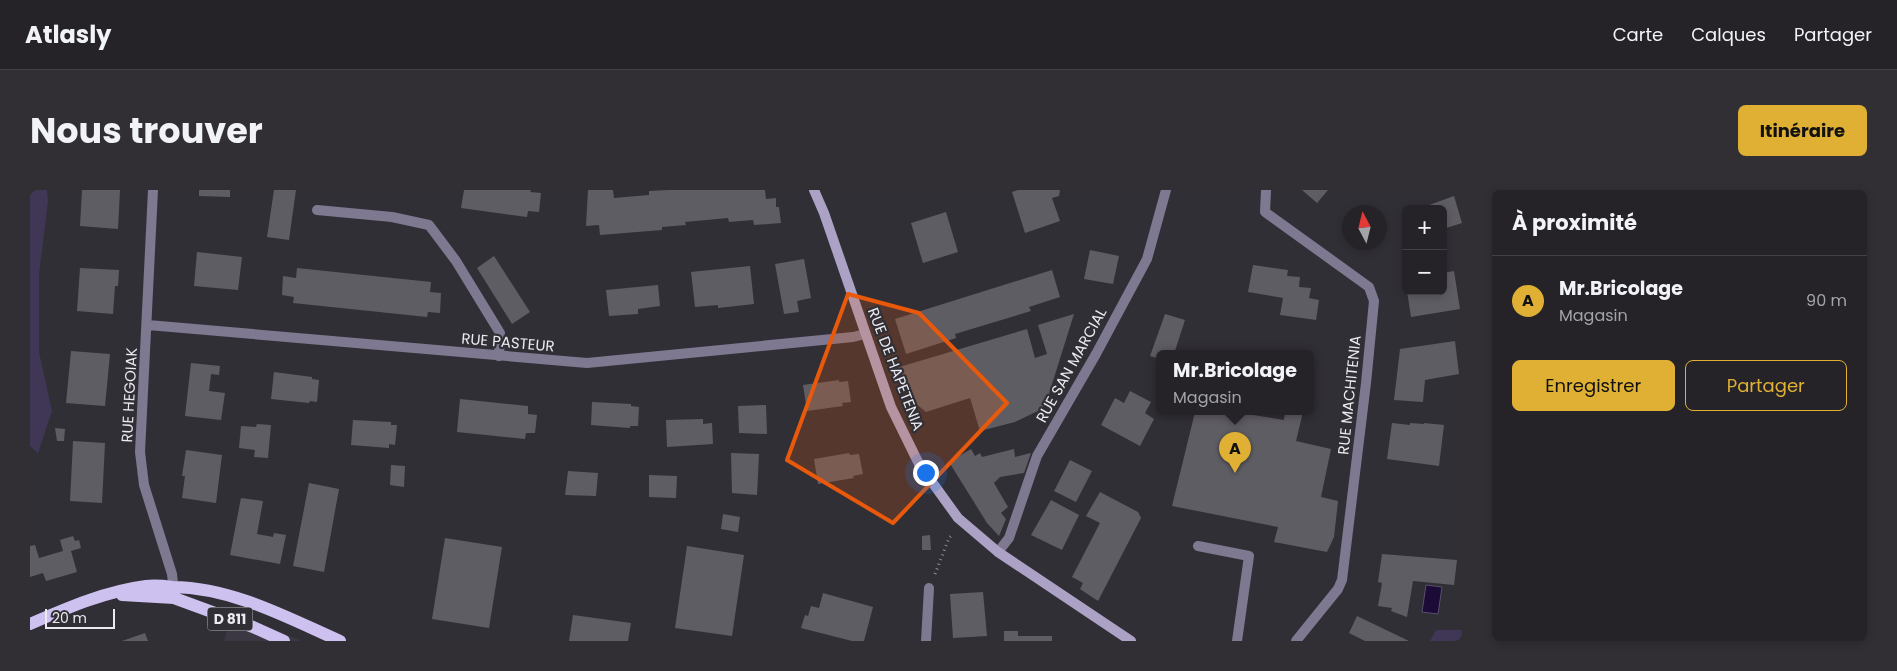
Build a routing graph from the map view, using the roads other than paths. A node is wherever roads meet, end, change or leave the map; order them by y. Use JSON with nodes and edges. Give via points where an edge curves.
{"nodes":[{"id":1,"x":153,"y":190,"type":"edge"},
{"id":2,"x":814,"y":190,"type":"edge"},
{"id":3,"x":1166,"y":190,"type":"edge"},
{"id":4,"x":1266,"y":190,"type":"edge"},
{"id":5,"x":317,"y":210,"type":"dead end"},
{"id":6,"x":148,"y":325,"type":"junction"},
{"id":7,"x":865,"y":334,"type":"junction"},
{"id":8,"x":499,"y":356,"type":"junction"},
{"id":9,"x":1198,"y":546,"type":"dead end"},
{"id":10,"x":998,"y":552,"type":"junction"},
{"id":11,"x":929,"y":588,"type":"road end"},
{"id":12,"x":174,"y":592,"type":"junction"},
{"id":13,"x":30,"y":624,"type":"edge"},
{"id":14,"x":284,"y":641,"type":"edge"},
{"id":15,"x":340,"y":641,"type":"edge"},
{"id":16,"x":926,"y":641,"type":"edge"},
{"id":17,"x":1131,"y":641,"type":"edge"},
{"id":18,"x":1237,"y":641,"type":"edge"},
{"id":19,"x":1296,"y":641,"type":"edge"}],
"edges":[{"from":1,"to":6,"type":"street","name":"RUE HEGOIAK"},
{"from":2,"to":7,"type":"main road","name":"RUE DE HAPETENIA"},
{"from":3,"to":10,"type":"street","name":"RUE SAN MARCIAL","via":[[1147,258],[1037,456],[1009,538]]},
{"from":4,"to":19,"type":"street","name":"RUE MACHITENIA","via":[[1265,212],[1369,287],[1374,301],[1342,580]]},
{"from":5,"to":8,"type":"street","via":[[392,217],[429,225],[500,332]]},
{"from":6,"to":8,"type":"street","name":"RUE PASTEUR"},
{"from":6,"to":12,"type":"street","name":"RUE HEGOIAK","via":[[140,452],[144,485],[172,574]]},
{"from":7,"to":8,"type":"street","name":"RUE PASTEUR","via":[[587,363]]},
{"from":7,"to":10,"type":"main road","name":"RUE DE HAPETENIA","via":[[891,407],[919,464],[958,518]]},
{"from":9,"to":18,"type":"street","via":[[1250,556]]},
{"from":10,"to":17,"type":"main road","name":"RUE DE HAPETENIA"},
{"from":11,"to":16,"type":"street"},
{"from":12,"to":13,"type":"main road","number":"D 811","via":[[107,594]]},
{"from":12,"to":14,"type":"main road","number":"D 811"},
{"from":12,"to":15,"type":"main road","via":[[212,591],[258,604]]}]}
